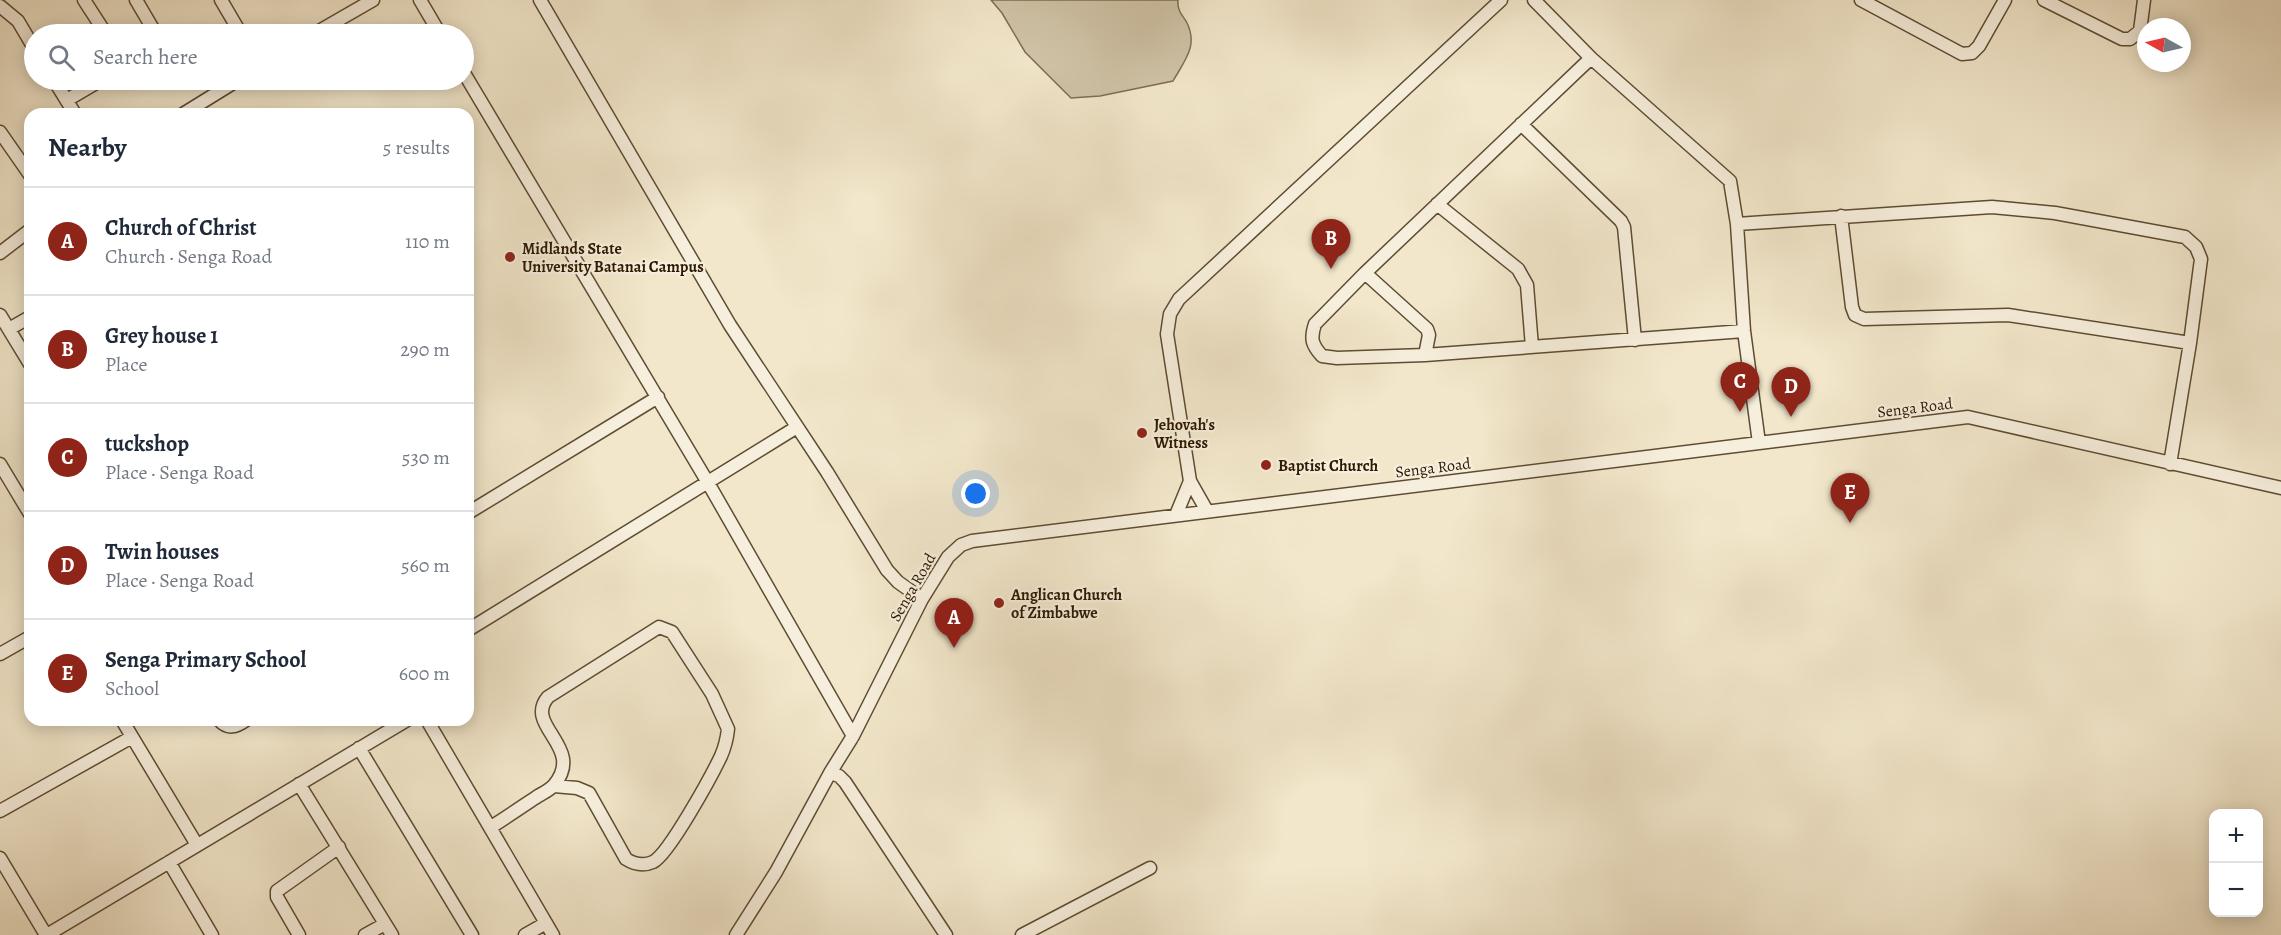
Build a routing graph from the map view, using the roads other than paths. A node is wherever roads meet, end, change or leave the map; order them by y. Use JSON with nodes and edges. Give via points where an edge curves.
{"nodes":[{"id":1,"x":84,"y":0,"type":"edge"},
{"id":2,"x":136,"y":0,"type":"edge"},
{"id":3,"x":220,"y":0,"type":"edge"},
{"id":4,"x":373,"y":0,"type":"edge"},
{"id":5,"x":420,"y":0,"type":"edge"},
{"id":6,"x":540,"y":0,"type":"edge"},
{"id":7,"x":1501,"y":0,"type":"edge"},
{"id":8,"x":1534,"y":0,"type":"edge"},
{"id":9,"x":1861,"y":0,"type":"edge"},
{"id":10,"x":2005,"y":0,"type":"edge"},
{"id":11,"x":2044,"y":0,"type":"edge"},
{"id":12,"x":2144,"y":0,"type":"edge"},
{"id":13,"x":0,"y":6,"type":"edge"},
{"id":14,"x":100,"y":24,"type":"edge"},
{"id":15,"x":150,"y":24,"type":"edge"},
{"id":16,"x":235,"y":24,"type":"edge"},
{"id":17,"x":331,"y":24,"type":"edge"},
{"id":18,"x":435,"y":24,"type":"edge"},
{"id":19,"x":24,"y":31,"type":"edge"},
{"id":20,"x":1591,"y":57,"type":"junction"},
{"id":21,"x":60,"y":90,"type":"edge"},
{"id":22,"x":84,"y":90,"type":"edge"},
{"id":23,"x":222,"y":90,"type":"edge"},
{"id":24,"x":474,"y":90,"type":"edge"},
{"id":25,"x":67,"y":100,"type":"junction"},
{"id":26,"x":72,"y":108,"type":"edge"},
{"id":27,"x":193,"y":108,"type":"edge"},
{"id":28,"x":1521,"y":124,"type":"junction"},
{"id":29,"x":0,"y":132,"type":"edge"},
{"id":30,"x":24,"y":166,"type":"edge"},
{"id":31,"x":1437,"y":204,"type":"junction"},
{"id":32,"x":1841,"y":216,"type":"junction"},
{"id":33,"x":1737,"y":224,"type":"junction"},
{"id":34,"x":24,"y":235,"type":"edge"},
{"id":35,"x":0,"y":253,"type":"edge"},
{"id":36,"x":1365,"y":273,"type":"junction"},
{"id":37,"x":0,"y":315,"type":"edge"},
{"id":38,"x":24,"y":320,"type":"edge"},
{"id":39,"x":9,"y":329,"type":"junction"},
{"id":40,"x":1744,"y":332,"type":"junction"},
{"id":41,"x":1635,"y":340,"type":"junction"},
{"id":42,"x":2190,"y":342,"type":"junction"},
{"id":43,"x":1532,"y":347,"type":"junction"},
{"id":44,"x":24,"y":354,"type":"edge"},
{"id":45,"x":1425,"y":355,"type":"junction"},
{"id":46,"x":658,"y":397,"type":"junction"},
{"id":47,"x":797,"y":427,"type":"junction"},
{"id":48,"x":1759,"y":443,"type":"junction"},
{"id":49,"x":0,"y":464,"type":"edge"},
{"id":50,"x":2170,"y":464,"type":"junction"},
{"id":51,"x":707,"y":480,"type":"junction"},
{"id":52,"x":1190,"y":481,"type":"junction"},
{"id":53,"x":2281,"y":488,"type":"edge"},
{"id":54,"x":24,"y":504,"type":"edge"},
{"id":55,"x":474,"y":509,"type":"edge"},
{"id":56,"x":1207,"y":511,"type":"junction"},
{"id":57,"x":1176,"y":515,"type":"junction"},
{"id":58,"x":922,"y":599,"type":"junction"},
{"id":59,"x":474,"y":626,"type":"edge"},
{"id":60,"x":24,"y":640,"type":"edge"},
{"id":61,"x":0,"y":654,"type":"edge"},
{"id":62,"x":126,"y":726,"type":"edge"},
{"id":63,"x":397,"y":726,"type":"edge"},
{"id":64,"x":431,"y":726,"type":"edge"},
{"id":65,"x":853,"y":736,"type":"junction"},
{"id":66,"x":132,"y":737,"type":"junction"},
{"id":67,"x":359,"y":748,"type":"junction"},
{"id":68,"x":830,"y":773,"type":"junction"},
{"id":69,"x":299,"y":784,"type":"junction"},
{"id":70,"x":554,"y":786,"type":"junction"},
{"id":71,"x":0,"y":811,"type":"edge"},
{"id":72,"x":491,"y":827,"type":"junction"},
{"id":73,"x":197,"y":845,"type":"junction"},
{"id":74,"x":339,"y":847,"type":"junction"},
{"id":75,"x":0,"y":858,"type":"edge"},
{"id":76,"x":169,"y":862,"type":"junction"},
{"id":77,"x":1150,"y":868,"type":"dead end"},
{"id":78,"x":546,"y":923,"type":"junction"},
{"id":79,"x":388,"y":929,"type":"edge"},
{"id":80,"x":46,"y":935,"type":"edge"},
{"id":81,"x":212,"y":935,"type":"edge"},
{"id":82,"x":299,"y":935,"type":"edge"},
{"id":83,"x":365,"y":935,"type":"edge"},
{"id":84,"x":472,"y":935,"type":"edge"},
{"id":85,"x":525,"y":935,"type":"edge"},
{"id":86,"x":553,"y":935,"type":"edge"},
{"id":87,"x":736,"y":935,"type":"edge"},
{"id":88,"x":946,"y":935,"type":"edge"},
{"id":89,"x":1023,"y":935,"type":"edge"}],
"edges":[{"from":1,"to":14,"type":"street"},
{"from":2,"to":15,"type":"street"},
{"from":3,"to":16,"type":"street"},
{"from":4,"to":17,"type":"street"},
{"from":5,"to":18,"type":"street"},
{"from":6,"to":47,"type":"street","via":[[730,325]]},
{"from":7,"to":52,"type":"street","via":[[1179,299],[1170,314],[1167,334]]},
{"from":8,"to":20,"type":"street"},
{"from":9,"to":10,"type":"street","via":[[1962,54],[1979,46]]},
{"from":11,"to":12,"type":"street","via":[[2122,39],[2130,39],[2140,31]]},
{"from":13,"to":19,"type":"street"},
{"from":20,"to":28,"type":"street"},
{"from":20,"to":33,"type":"street","via":[[1726,176]]},
{"from":21,"to":25,"type":"street"},
{"from":22,"to":25,"type":"street"},
{"from":23,"to":27,"type":"street"},
{"from":24,"to":46,"type":"street"},
{"from":25,"to":26,"type":"street"},
{"from":28,"to":31,"type":"street"},
{"from":28,"to":41,"type":"street","via":[[1621,220]]},
{"from":29,"to":30,"type":"street"},
{"from":31,"to":36,"type":"street"},
{"from":31,"to":43,"type":"street","via":[[1524,276]]},
{"from":32,"to":33,"type":"street"},
{"from":32,"to":42,"type":"street","via":[[1852,307],[1855,315],[1864,319],[2008,315]]},
{"from":32,"to":42,"type":"street","via":[[1992,207],[2055,213],[2185,237],[2196,247],[2201,259]]},
{"from":33,"to":40,"type":"street"},
{"from":34,"to":35,"type":"street"},
{"from":36,"to":45,"type":"street","via":[[1427,329]]},
{"from":36,"to":45,"type":"street","via":[[1315,324],[1312,345],[1322,356],[1337,358]]},
{"from":37,"to":39,"type":"street"},
{"from":38,"to":39,"type":"street"},
{"from":39,"to":44,"type":"street"},
{"from":40,"to":41,"type":"street"},
{"from":40,"to":48,"type":"street"},
{"from":41,"to":43,"type":"street"},
{"from":42,"to":50,"type":"street"},
{"from":43,"to":45,"type":"street"},
{"from":46,"to":51,"type":"street"},
{"from":46,"to":55,"type":"street"},
{"from":47,"to":51,"type":"street"},
{"from":47,"to":58,"type":"street","via":[[887,570]]},
{"from":48,"to":50,"type":"street","name":"Senga Road","via":[[1968,417]]},
{"from":48,"to":56,"type":"street","name":"Senga Road"},
{"from":49,"to":54,"type":"street"},
{"from":50,"to":53,"type":"street","name":"Senga Road"},
{"from":51,"to":59,"type":"street"},
{"from":51,"to":65,"type":"street"},
{"from":52,"to":56,"type":"street"},
{"from":52,"to":57,"type":"street"},
{"from":56,"to":57,"type":"street","name":"Senga Road"},
{"from":57,"to":58,"type":"street","name":"Senga Road","via":[[972,541],[948,557]]},
{"from":58,"to":65,"type":"street","name":"Senga Road"},
{"from":60,"to":61,"type":"street"},
{"from":62,"to":66,"type":"street"},
{"from":63,"to":67,"type":"street"},
{"from":64,"to":72,"type":"street"},
{"from":65,"to":68,"type":"street","name":"Senga Road"},
{"from":66,"to":71,"type":"street"},
{"from":66,"to":73,"type":"street"},
{"from":67,"to":69,"type":"street"},
{"from":67,"to":84,"type":"street"},
{"from":68,"to":87,"type":"street","name":"Senga Road"},
{"from":68,"to":88,"type":"street","via":[[845,782]]},
{"from":69,"to":73,"type":"street"},
{"from":69,"to":74,"type":"street"},
{"from":70,"to":70,"type":"street","via":[[564,757],[542,718],[542,703],[653,630],[663,627],[672,632],[712,694],[729,729],[721,756],[662,854],[646,864],[626,859],[589,793]]},
{"from":70,"to":72,"type":"street"},
{"from":72,"to":78,"type":"street"},
{"from":73,"to":76,"type":"street"},
{"from":74,"to":79,"type":"street"},
{"from":74,"to":82,"type":"street","via":[[277,891]]},
{"from":75,"to":80,"type":"street"},
{"from":76,"to":80,"type":"street"},
{"from":76,"to":81,"type":"street"},
{"from":77,"to":89,"type":"street"},
{"from":78,"to":85,"type":"street"},
{"from":78,"to":86,"type":"street"},
{"from":79,"to":83,"type":"street"}]}
